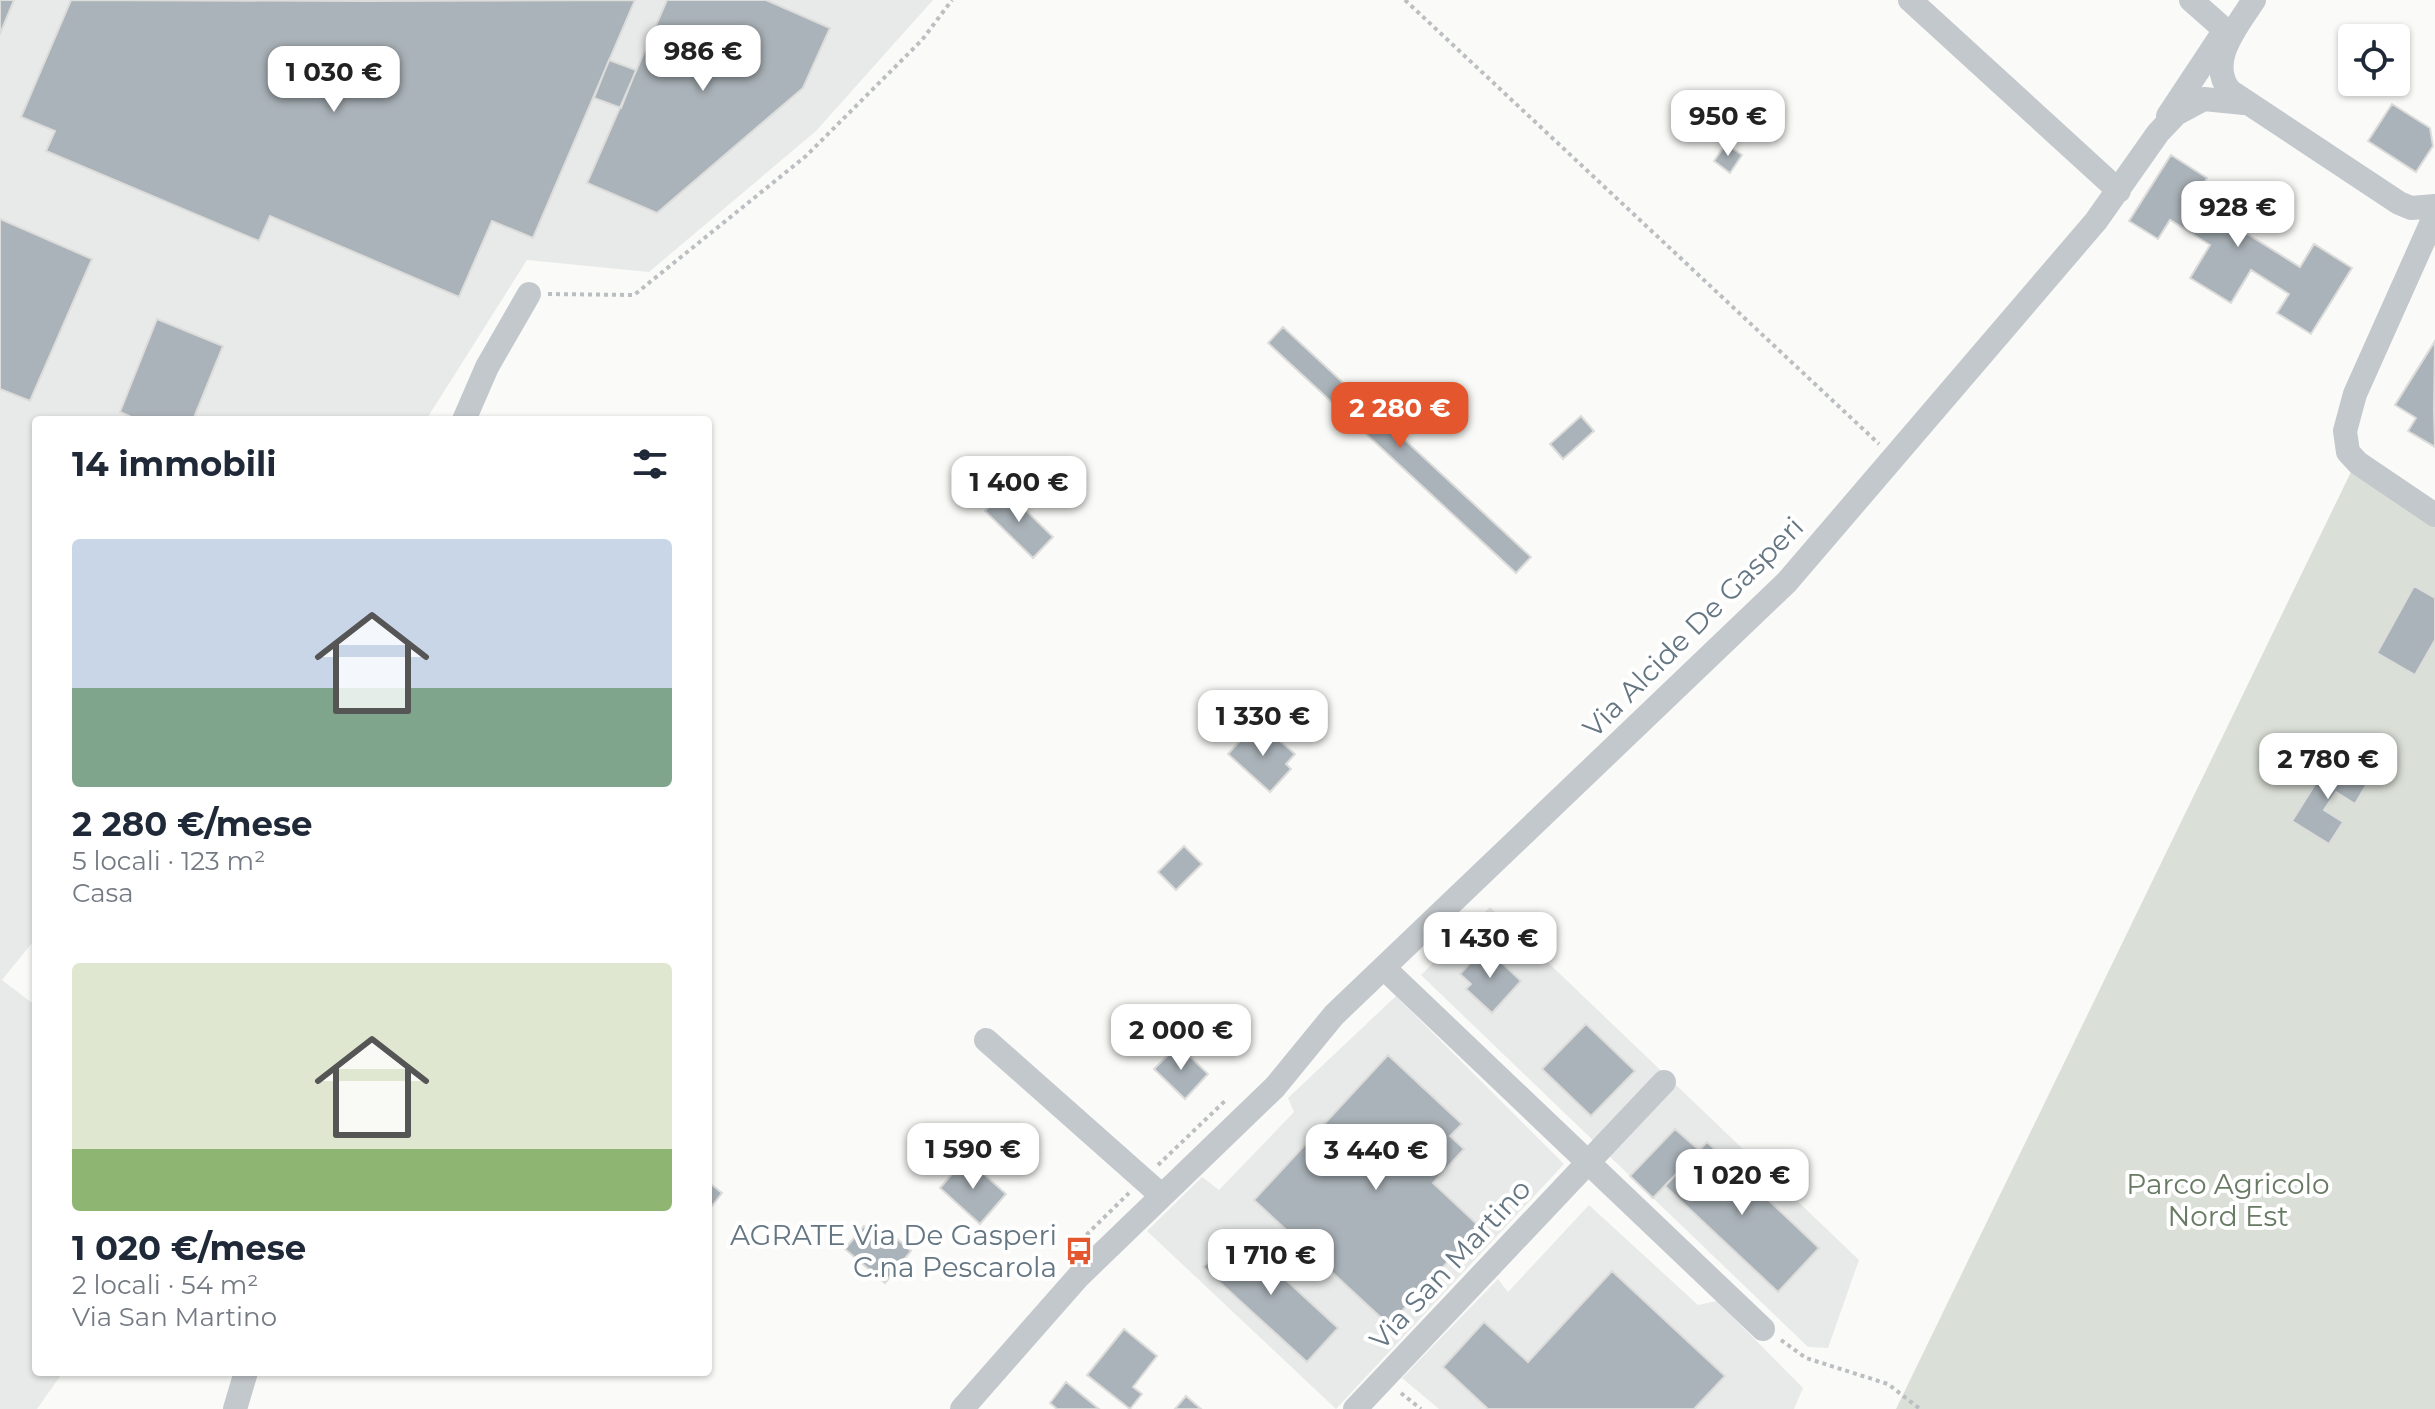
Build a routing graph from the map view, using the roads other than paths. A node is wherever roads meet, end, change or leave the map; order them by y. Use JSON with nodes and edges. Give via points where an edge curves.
{"nodes":[{"id":1,"x":1910,"y":0,"type":"edge"},
{"id":2,"x":2191,"y":0,"type":"edge"},
{"id":3,"x":2252,"y":0,"type":"edge"},
{"id":4,"x":2225,"y":30,"type":"junction"},
{"id":5,"x":2244,"y":103,"type":"junction"},
{"id":6,"x":2158,"y":133,"type":"junction"},
{"id":7,"x":2119,"y":191,"type":"junction"},
{"id":8,"x":2435,"y":206,"type":"edge"},
{"id":9,"x":2435,"y":215,"type":"edge"},
{"id":10,"x":529,"y":294,"type":"road end"},
{"id":11,"x":466,"y":416,"type":"edge"},
{"id":12,"x":2435,"y":515,"type":"edge"},
{"id":13,"x":1384,"y":968,"type":"junction"},
{"id":14,"x":986,"y":1040,"type":"dead end"},
{"id":15,"x":1664,"y":1082,"type":"dead end"},
{"id":16,"x":1590,"y":1160,"type":"junction"},
{"id":17,"x":1152,"y":1187,"type":"junction"},
{"id":18,"x":1763,"y":1329,"type":"road end"},
{"id":19,"x":245,"y":1376,"type":"edge"},
{"id":20,"x":235,"y":1409,"type":"edge"},
{"id":21,"x":962,"y":1409,"type":"edge"},
{"id":22,"x":1355,"y":1409,"type":"edge"}],
"edges":[{"from":1,"to":7,"type":"street"},
{"from":2,"to":4,"type":"street"},
{"from":3,"to":4,"type":"street"},
{"from":3,"to":5,"type":"street","via":[[2221,67],[2225,85]]},
{"from":4,"to":6,"type":"street"},
{"from":5,"to":6,"type":"street","name":"Via Alcide De Gasperi","via":[[2196,101]]},
{"from":5,"to":8,"type":"street","via":[[2399,203]]},
{"from":6,"to":7,"type":"street","name":"Via Alcide De Gasperi"},
{"from":7,"to":13,"type":"street","name":"Via Alcide De Gasperi","via":[[1787,582]]},
{"from":9,"to":12,"type":"street","via":[[2355,394],[2345,431],[2348,452],[2358,463]]},
{"from":10,"to":11,"type":"street"},
{"from":13,"to":16,"type":"street"},
{"from":13,"to":17,"type":"street","name":"Via Alcide De Gasperi","via":[[1334,1015],[1267,1094]]},
{"from":14,"to":17,"type":"street"},
{"from":15,"to":16,"type":"street","name":"Via San Martino"},
{"from":16,"to":18,"type":"street"},
{"from":16,"to":22,"type":"street","name":"Via San Martino"},
{"from":17,"to":21,"type":"street","name":"Via Alcide De Gasperi"},
{"from":19,"to":20,"type":"street"}]}
